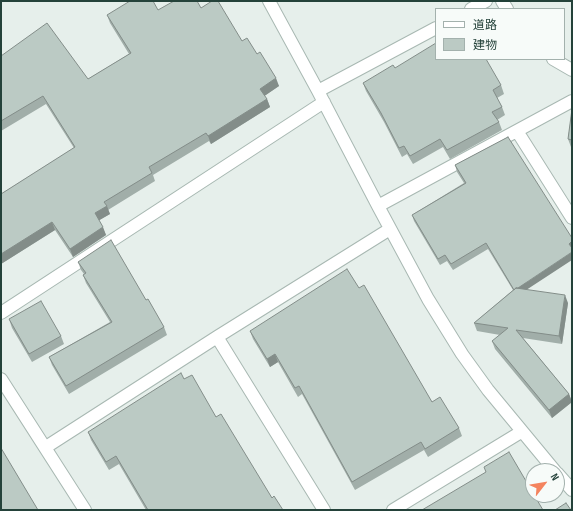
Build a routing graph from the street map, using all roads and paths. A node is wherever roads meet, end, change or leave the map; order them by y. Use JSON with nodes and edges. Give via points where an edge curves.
{"nodes":[{"id":1,"x":269,"y":1,"type":"edge"},
{"id":2,"x":486,"y":1,"type":"edge"},
{"id":3,"x":473,"y":8,"type":"edge"},
{"id":4,"x":435,"y":29,"type":"edge"},
{"id":5,"x":555,"y":60,"type":"edge"},
{"id":6,"x":572,"y":70,"type":"edge"},
{"id":7,"x":318,"y":91,"type":"junction"},
{"id":8,"x":572,"y":101,"type":"edge"},
{"id":9,"x":324,"y":102,"type":"junction"},
{"id":10,"x":517,"y":131,"type":"junction"},
{"id":11,"x":378,"y":206,"type":"junction"},
{"id":12,"x":572,"y":218,"type":"edge"},
{"id":13,"x":390,"y":229,"type":"junction"},
{"id":14,"x":1,"y":313,"type":"edge"},
{"id":15,"x":217,"y":337,"type":"junction"},
{"id":16,"x":1,"y":379,"type":"edge"},
{"id":17,"x":521,"y":432,"type":"junction"},
{"id":18,"x":46,"y":447,"type":"junction"},
{"id":19,"x":548,"y":463,"type":"edge"},
{"id":20,"x":85,"y":510,"type":"edge"},
{"id":21,"x":324,"y":510,"type":"edge"},
{"id":22,"x":394,"y":510,"type":"edge"}],
"edges":[{"from":1,"to":7,"type":"street"},
{"from":2,"to":3,"type":"street"},
{"from":4,"to":7,"type":"street"},
{"from":5,"to":6,"type":"street"},
{"from":7,"to":9,"type":"street"},
{"from":8,"to":10,"type":"street"},
{"from":9,"to":11,"type":"street"},
{"from":9,"to":14,"type":"street"},
{"from":10,"to":11,"type":"street"},
{"from":10,"to":12,"type":"street"},
{"from":11,"to":13,"type":"street"},
{"from":13,"to":15,"type":"street"},
{"from":13,"to":17,"type":"street","via":[[428,299],[462,354]]},
{"from":15,"to":18,"type":"street"},
{"from":15,"to":21,"type":"street"},
{"from":16,"to":18,"type":"street"},
{"from":17,"to":19,"type":"street"},
{"from":17,"to":22,"type":"street"},
{"from":18,"to":20,"type":"street"}]}
